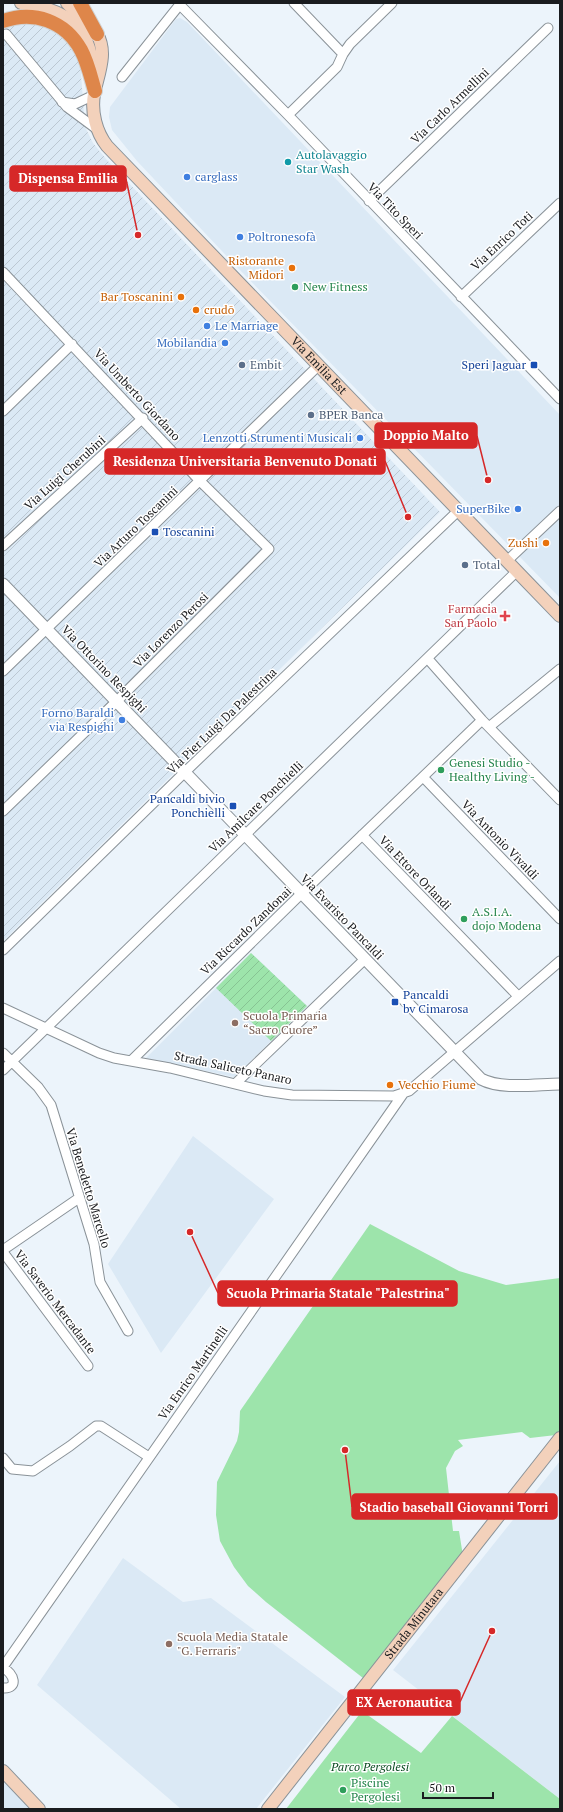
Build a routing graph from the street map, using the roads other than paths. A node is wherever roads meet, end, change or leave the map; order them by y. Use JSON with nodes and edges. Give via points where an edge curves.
{"nodes":[{"id":1,"x":21,"y":3,"type":"edge"},
{"id":2,"x":68,"y":3,"type":"edge"},
{"id":3,"x":80,"y":3,"type":"edge"},
{"id":4,"x":294,"y":3,"type":"edge"},
{"id":5,"x":392,"y":3,"type":"edge"},
{"id":6,"x":180,"y":4,"type":"edge"},
{"id":7,"x":4,"y":27,"type":"edge"},
{"id":8,"x":548,"y":28,"type":"dead end"},
{"id":9,"x":97,"y":34,"type":"junction"},
{"id":10,"x":343,"y":54,"type":"junction"},
{"id":11,"x":122,"y":77,"type":"dead end"},
{"id":12,"x":95,"y":93,"type":"junction"},
{"id":13,"x":62,"y":102,"type":"junction"},
{"id":14,"x":288,"y":115,"type":"junction"},
{"id":15,"x":98,"y":130,"type":"junction"},
{"id":16,"x":369,"y":201,"type":"junction"},
{"id":17,"x":560,"y":203,"type":"edge"},
{"id":18,"x":3,"y":272,"type":"edge"},
{"id":19,"x":461,"y":297,"type":"junction"},
{"id":20,"x":72,"y":344,"type":"junction"},
{"id":21,"x":320,"y":365,"type":"junction"},
{"id":22,"x":560,"y":400,"type":"edge"},
{"id":23,"x":3,"y":411,"type":"edge"},
{"id":24,"x":143,"y":418,"type":"junction"},
{"id":25,"x":200,"y":481,"type":"junction"},
{"id":26,"x":458,"y":510,"type":"junction"},
{"id":27,"x":560,"y":511,"type":"edge"},
{"id":28,"x":3,"y":546,"type":"edge"},
{"id":29,"x":508,"y":560,"type":"junction"},
{"id":30,"x":517,"y":570,"type":"junction"},
{"id":31,"x":3,"y":584,"type":"edge"},
{"id":32,"x":560,"y":616,"type":"edge"},
{"id":33,"x":47,"y":629,"type":"junction"},
{"id":34,"x":428,"y":659,"type":"junction"},
{"id":35,"x":3,"y":670,"type":"edge"},
{"id":36,"x":560,"y":670,"type":"edge"},
{"id":37,"x":117,"y":701,"type":"junction"},
{"id":38,"x":486,"y":723,"type":"junction"},
{"id":39,"x":186,"y":772,"type":"junction"},
{"id":40,"x":423,"y":777,"type":"junction"},
{"id":41,"x":560,"y":800,"type":"edge"},
{"id":42,"x":3,"y":811,"type":"edge"},
{"id":43,"x":246,"y":834,"type":"junction"},
{"id":44,"x":362,"y":835,"type":"junction"},
{"id":45,"x":302,"y":893,"type":"junction"},
{"id":46,"x":560,"y":920,"type":"edge"},
{"id":47,"x":3,"y":950,"type":"edge"},
{"id":48,"x":365,"y":959,"type":"junction"},
{"id":49,"x":560,"y":960,"type":"edge"},
{"id":50,"x":518,"y":996,"type":"junction"},
{"id":51,"x":3,"y":1008,"type":"edge"},
{"id":52,"x":45,"y":1028,"type":"junction"},
{"id":53,"x":453,"y":1051,"type":"junction"},
{"id":54,"x":3,"y":1053,"type":"edge"},
{"id":55,"x":12,"y":1061,"type":"junction"},
{"id":56,"x":130,"y":1061,"type":"junction"},
{"id":57,"x":3,"y":1070,"type":"edge"},
{"id":58,"x":235,"y":1084,"type":"junction"},
{"id":59,"x":560,"y":1084,"type":"edge"},
{"id":60,"x":403,"y":1094,"type":"junction"},
{"id":61,"x":79,"y":1198,"type":"junction"},
{"id":62,"x":3,"y":1251,"type":"edge"},
{"id":63,"x":128,"y":1331,"type":"dead end"},
{"id":64,"x":88,"y":1366,"type":"dead end"},
{"id":65,"x":560,"y":1438,"type":"edge"},
{"id":66,"x":149,"y":1457,"type":"junction"},
{"id":67,"x":3,"y":1458,"type":"edge"},
{"id":68,"x":3,"y":1668,"type":"edge"},
{"id":69,"x":3,"y":1688,"type":"edge"},
{"id":70,"x":3,"y":1771,"type":"edge"},
{"id":71,"x":39,"y":1809,"type":"edge"},
{"id":72,"x":268,"y":1809,"type":"edge"}],
"edges":[{"from":1,"to":12,"type":"main road","name":"Via Emilia Est","via":[[56,11],[76,27],[90,49]]},
{"from":2,"to":9,"type":"main road","name":"Via Emilia Est"},
{"from":3,"to":9,"type":"highway"},
{"from":4,"to":10,"type":"street"},
{"from":5,"to":10,"type":"street"},
{"from":6,"to":11,"type":"street"},
{"from":6,"to":14,"type":"street","name":"Via Tito Speri"},
{"from":7,"to":12,"type":"highway","via":[[20,17],[40,18],[56,23],[71,34],[82,51]]},
{"from":7,"to":13,"type":"street","name":"Via Emilia Est"},
{"from":8,"to":16,"type":"street","name":"Via Carlo Armellini"},
{"from":9,"to":12,"type":"main road","name":"Via Emilia Est","via":[[102,59]]},
{"from":10,"to":14,"type":"street","via":[[337,67]]},
{"from":12,"to":13,"type":"street","via":[[75,104]]},
{"from":12,"to":15,"type":"main road","name":"Via Emilia Est","via":[[94,112]]},
{"from":13,"to":15,"type":"street","name":"Via Emilia Est"},
{"from":14,"to":16,"type":"street","name":"Via Tito Speri"},
{"from":15,"to":21,"type":"main road","name":"Via Emilia Est","via":[[107,146]]},
{"from":16,"to":19,"type":"street","name":"Via Tito Speri"},
{"from":17,"to":19,"type":"street","name":"Via Enrico Toti"},
{"from":18,"to":20,"type":"street","name":"Via Umberto Giordano"},
{"from":19,"to":22,"type":"street","name":"Via Tito Speri"},
{"from":20,"to":23,"type":"street"},
{"from":20,"to":24,"type":"street","name":"Via Umberto Giordano"},
{"from":21,"to":25,"type":"street","name":"Via Arturo Toscanini"},
{"from":21,"to":26,"type":"main road","name":"Via Emilia Est"},
{"from":24,"to":25,"type":"street","name":"Via Umberto Giordano"},
{"from":24,"to":28,"type":"street","name":"Via Luigi Cherubini"},
{"from":25,"to":33,"type":"street","name":"Via Arturo Toscanini"},
{"from":25,"to":37,"type":"street","name":"Via Lorenzo Perosi","via":[[269,549]]},
{"from":26,"to":29,"type":"main road","name":"Via Emilia Est"},
{"from":26,"to":39,"type":"street","name":"Via Pier Luigi Da Palestrina"},
{"from":27,"to":29,"type":"street"},
{"from":29,"to":30,"type":"main road","name":"Via Emilia Est"},
{"from":30,"to":32,"type":"main road","name":"Via Emilia Est"},
{"from":30,"to":34,"type":"street","name":"Via Amilcare Ponchielli"},
{"from":31,"to":33,"type":"street","name":"Via Ottorino Respighi"},
{"from":33,"to":35,"type":"street","name":"Via Arturo Toscanini"},
{"from":33,"to":37,"type":"street","name":"Via Ottorino Respighi"},
{"from":34,"to":38,"type":"street"},
{"from":34,"to":43,"type":"street","name":"Via Amilcare Ponchielli"},
{"from":36,"to":38,"type":"street","name":"Via Riccardo Zandonai"},
{"from":37,"to":39,"type":"street","name":"Via Ottorino Respighi"},
{"from":37,"to":42,"type":"street","name":"Via Lorenzo Perosi"},
{"from":38,"to":40,"type":"street","name":"Via Riccardo Zandonai"},
{"from":38,"to":41,"type":"street"},
{"from":39,"to":43,"type":"street","name":"Via Evaristo Pancaldi"},
{"from":39,"to":47,"type":"street","name":"Via Pier Luigi Da Palestrina"},
{"from":40,"to":44,"type":"street","name":"Via Riccardo Zandonai"},
{"from":40,"to":46,"type":"street","name":"Via Antonio Vivaldi"},
{"from":43,"to":45,"type":"street","name":"Via Evaristo Pancaldi"},
{"from":43,"to":52,"type":"street","name":"Via Amilcare Ponchielli"},
{"from":44,"to":45,"type":"street","name":"Via Riccardo Zandonai"},
{"from":44,"to":50,"type":"street","name":"Via Ettore Orlandi"},
{"from":45,"to":48,"type":"street","name":"Via Evaristo Pancaldi"},
{"from":45,"to":56,"type":"street","name":"Via Riccardo Zandonai"},
{"from":48,"to":53,"type":"street","name":"Via Evaristo Pancaldi"},
{"from":48,"to":58,"type":"street"},
{"from":49,"to":50,"type":"street"},
{"from":50,"to":53,"type":"street"},
{"from":51,"to":52,"type":"street","name":"Strada Saliceto Panaro"},
{"from":52,"to":55,"type":"street","name":"Via Amilcare Ponchielli"},
{"from":52,"to":56,"type":"street","name":"Strada Saliceto Panaro","via":[[99,1052]]},
{"from":53,"to":59,"type":"street","name":"Via Evaristo Pancaldi","via":[[481,1079],[491,1083]]},
{"from":53,"to":60,"type":"street"},
{"from":54,"to":55,"type":"street","name":"Via Benedetto Marcello"},
{"from":55,"to":57,"type":"street"},
{"from":55,"to":61,"type":"street","name":"Via Benedetto Marcello","via":[[38,1087],[51,1105]]},
{"from":56,"to":58,"type":"street","name":"Strada Saliceto Panaro"},
{"from":58,"to":60,"type":"street","name":"Strada Saliceto Panaro","via":[[292,1095]]},
{"from":60,"to":66,"type":"street","name":"Via Enrico Martinelli"},
{"from":61,"to":62,"type":"street","name":"Via Saverio Mercadante"},
{"from":61,"to":63,"type":"street","name":"Via Benedetto Marcello","via":[[94,1244],[100,1282]]},
{"from":62,"to":64,"type":"street","name":"Via Saverio Mercadante"},
{"from":65,"to":72,"type":"main road","name":"Strada Minutara"},
{"from":66,"to":67,"type":"street","via":[[101,1426],[96,1426],[32,1471],[12,1469]]},
{"from":66,"to":68,"type":"street","name":"Via Enrico Martinelli"},
{"from":68,"to":69,"type":"street","name":"Via Enrico Martinelli","via":[[14,1678],[10,1687]]},
{"from":70,"to":71,"type":"main road"}]}
